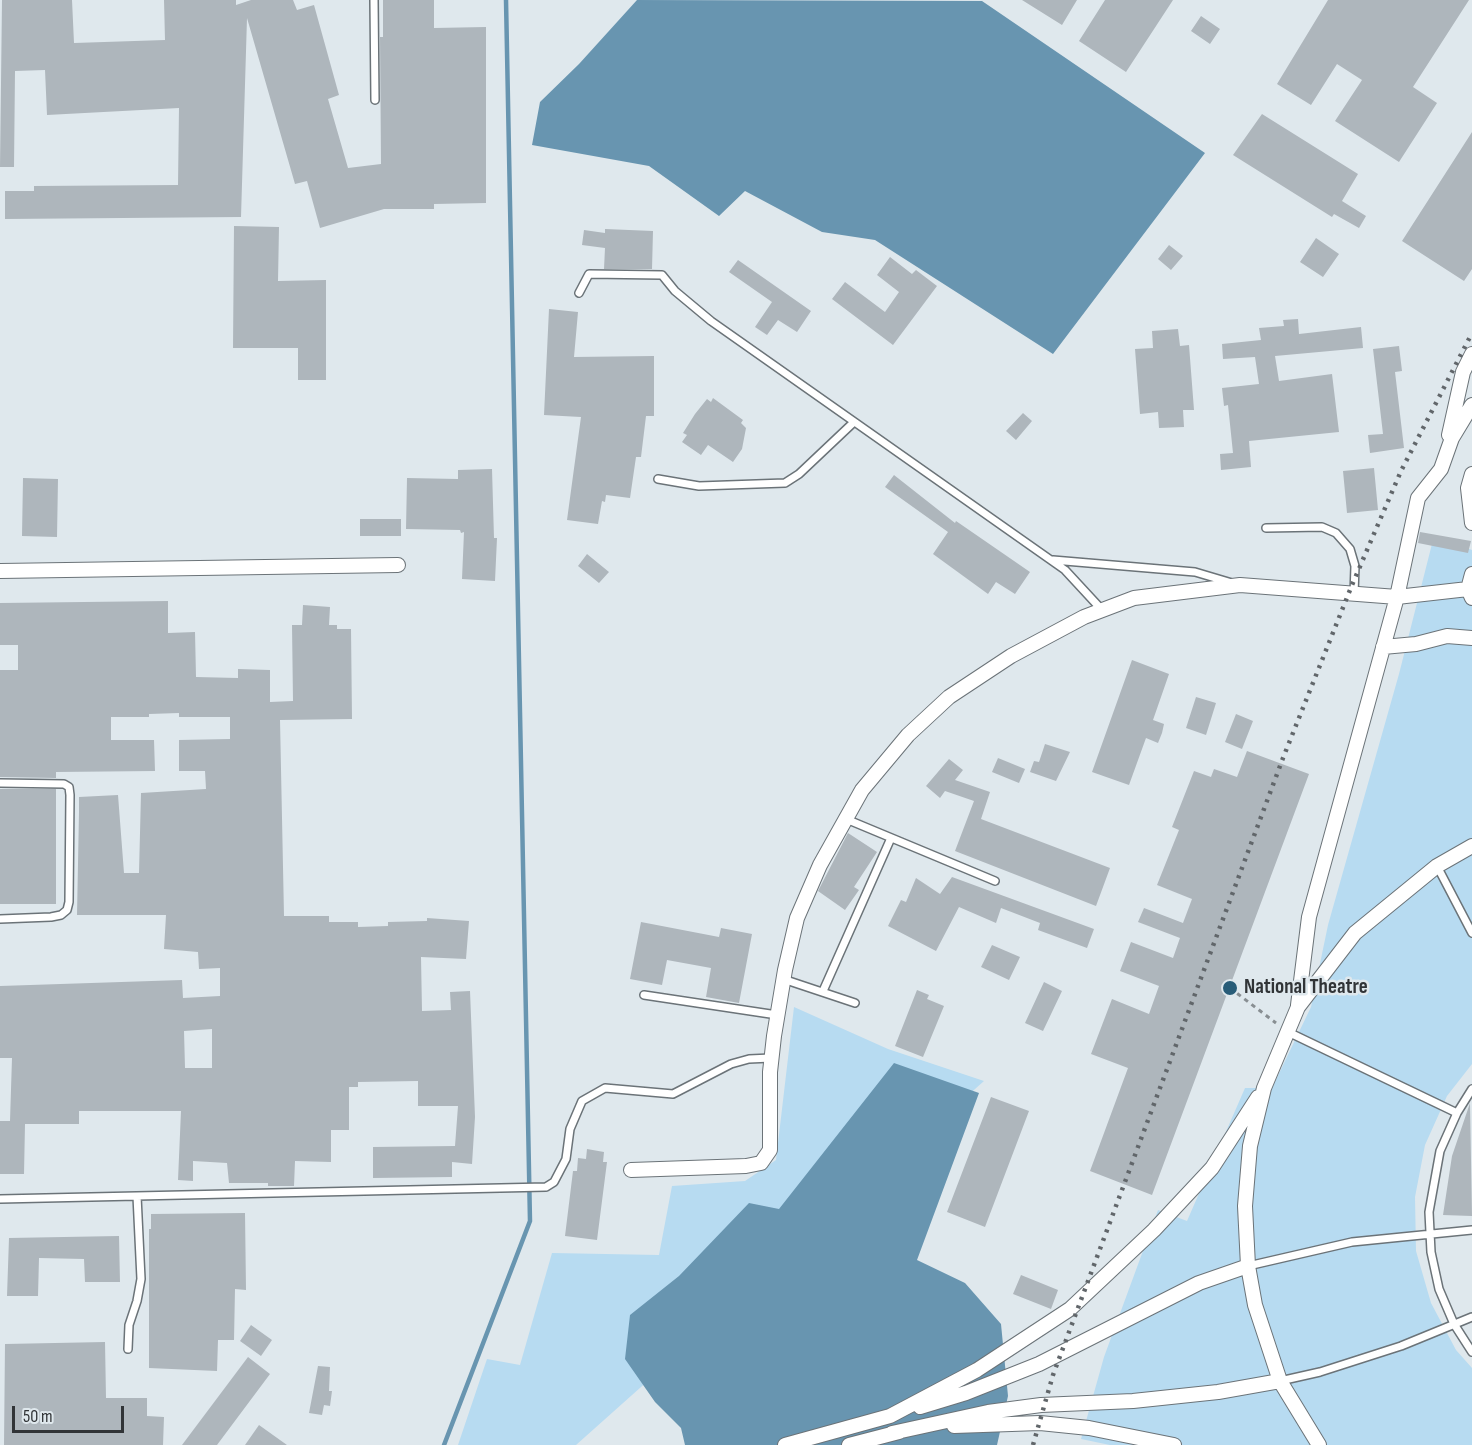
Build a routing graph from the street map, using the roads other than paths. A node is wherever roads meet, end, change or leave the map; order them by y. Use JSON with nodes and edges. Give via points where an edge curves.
{"nodes":[{"id":1,"x":374,"y":0,"type":"edge"},
{"id":2,"x":375,"y":100,"type":"dead end"},
{"id":3,"x":579,"y":293,"type":"dead end"},
{"id":4,"x":1472,"y":354,"type":"edge"},
{"id":5,"x":1472,"y":405,"type":"edge"},
{"id":6,"x":854,"y":422,"type":"junction"},
{"id":7,"x":1441,"y":469,"type":"junction"},
{"id":8,"x":1472,"y":474,"type":"edge"},
{"id":9,"x":658,"y":479,"type":"dead end"},
{"id":10,"x":1470,"y":486,"type":"edge"},
{"id":11,"x":1472,"y":523,"type":"edge"},
{"id":12,"x":1266,"y":528,"type":"dead end"},
{"id":13,"x":1050,"y":559,"type":"junction"},
{"id":14,"x":398,"y":565,"type":"dead end"},
{"id":15,"x":0,"y":572,"type":"edge"},
{"id":16,"x":1472,"y":574,"type":"edge"},
{"id":17,"x":1240,"y":585,"type":"junction"},
{"id":18,"x":1354,"y":594,"type":"junction"},
{"id":19,"x":1470,"y":594,"type":"edge"},
{"id":20,"x":1397,"y":597,"type":"junction"},
{"id":21,"x":1102,"y":610,"type":"junction"},
{"id":22,"x":1472,"y":638,"type":"edge"},
{"id":23,"x":1383,"y":647,"type":"junction"},
{"id":24,"x":0,"y":783,"type":"edge"},
{"id":25,"x":846,"y":819,"type":"junction"},
{"id":26,"x":891,"y":838,"type":"junction"},
{"id":27,"x":1472,"y":846,"type":"edge"},
{"id":28,"x":1437,"y":866,"type":"junction"},
{"id":29,"x":995,"y":881,"type":"dead end"},
{"id":30,"x":0,"y":918,"type":"edge"},
{"id":31,"x":1472,"y":933,"type":"edge"},
{"id":32,"x":783,"y":979,"type":"junction"},
{"id":33,"x":823,"y":992,"type":"junction"},
{"id":34,"x":644,"y":995,"type":"dead end"},
{"id":35,"x":855,"y":1003,"type":"dead end"},
{"id":36,"x":1298,"y":1007,"type":"junction"},
{"id":37,"x":777,"y":1015,"type":"junction"},
{"id":38,"x":1287,"y":1032,"type":"junction"},
{"id":39,"x":771,"y":1058,"type":"junction"},
{"id":40,"x":1264,"y":1088,"type":"junction"},
{"id":41,"x":1472,"y":1089,"type":"edge"},
{"id":42,"x":1457,"y":1113,"type":"junction"},
{"id":43,"x":631,"y":1170,"type":"dead end"},
{"id":44,"x":137,"y":1196,"type":"junction"},
{"id":45,"x":0,"y":1199,"type":"edge"},
{"id":46,"x":1472,"y":1230,"type":"edge"},
{"id":47,"x":1429,"y":1233,"type":"junction"},
{"id":48,"x":1248,"y":1266,"type":"junction"},
{"id":49,"x":1472,"y":1317,"type":"edge"},
{"id":50,"x":1454,"y":1324,"type":"junction"},
{"id":51,"x":128,"y":1349,"type":"dead end"},
{"id":52,"x":1472,"y":1352,"type":"edge"},
{"id":53,"x":1280,"y":1381,"type":"junction"},
{"id":54,"x":890,"y":1416,"type":"junction"},
{"id":55,"x":892,"y":1433,"type":"junction"},
{"id":56,"x":785,"y":1445,"type":"edge"},
{"id":57,"x":849,"y":1445,"type":"edge"},
{"id":58,"x":1174,"y":1445,"type":"edge"},
{"id":59,"x":1319,"y":1445,"type":"edge"}],
"edges":[{"from":1,"to":2,"type":"lane"},
{"from":3,"to":6,"type":"lane","via":[[589,274],[662,275],[711,321]]},
{"from":4,"to":7,"type":"street","via":[[1463,372]]},
{"from":5,"to":7,"type":"street","via":[[1452,438]]},
{"from":6,"to":9,"type":"lane","via":[[785,483],[699,486]]},
{"from":6,"to":13,"type":"lane"},
{"from":7,"to":20,"type":"street","via":[[1418,498]]},
{"from":8,"to":10,"type":"street"},
{"from":10,"to":11,"type":"street"},
{"from":12,"to":18,"type":"lane","via":[[1322,527],[1336,533],[1350,549]]},
{"from":13,"to":17,"type":"lane","via":[[1195,572]]},
{"from":13,"to":21,"type":"lane"},
{"from":14,"to":15,"type":"street"},
{"from":16,"to":19,"type":"street"},
{"from":17,"to":18,"type":"street"},
{"from":17,"to":21,"type":"street","via":[[1134,598]]},
{"from":18,"to":20,"type":"street"},
{"from":19,"to":20,"type":"street"},
{"from":20,"to":23,"type":"street"},
{"from":21,"to":25,"type":"street","via":[[1011,656],[949,697],[908,735],[862,790]]},
{"from":22,"to":23,"type":"street","via":[[1447,636]]},
{"from":23,"to":36,"type":"street","via":[[1309,917]]},
{"from":24,"to":30,"type":"lane","via":[[54,782],[69,787],[70,843],[67,910],[51,917]]},
{"from":25,"to":26,"type":"lane"},
{"from":25,"to":32,"type":"street","via":[[797,918]]},
{"from":26,"to":29,"type":"lane"},
{"from":26,"to":33,"type":"lane"},
{"from":27,"to":28,"type":"street"},
{"from":28,"to":31,"type":"lane"},
{"from":28,"to":36,"type":"street","via":[[1355,933]]},
{"from":32,"to":33,"type":"lane"},
{"from":32,"to":37,"type":"street"},
{"from":33,"to":35,"type":"lane"},
{"from":34,"to":37,"type":"lane"},
{"from":36,"to":38,"type":"street"},
{"from":37,"to":39,"type":"street"},
{"from":38,"to":40,"type":"street"},
{"from":38,"to":42,"type":"lane"},
{"from":39,"to":43,"type":"street","via":[[770,1150],[761,1163]]},
{"from":39,"to":44,"type":"lane","via":[[731,1064],[673,1094],[605,1088],[582,1101],[570,1129],[566,1160],[554,1182],[546,1187]]},
{"from":40,"to":48,"type":"street","via":[[1250,1146],[1245,1206]]},
{"from":40,"to":54,"type":"street","via":[[1212,1168],[1070,1309],[977,1370]]},
{"from":41,"to":42,"type":"lane"},
{"from":42,"to":47,"type":"lane","via":[[1434,1171]]},
{"from":44,"to":45,"type":"lane"},
{"from":44,"to":51,"type":"lane","via":[[141,1279],[129,1324]]},
{"from":46,"to":47,"type":"lane"},
{"from":47,"to":48,"type":"lane","via":[[1352,1242]]},
{"from":47,"to":50,"type":"lane","via":[[1434,1271]]},
{"from":48,"to":53,"type":"street","via":[[1266,1344]]},
{"from":48,"to":54,"type":"street","via":[[1199,1283],[1039,1364],[966,1393]]},
{"from":49,"to":50,"type":"lane"},
{"from":50,"to":52,"type":"lane"},
{"from":50,"to":53,"type":"lane","via":[[1320,1372]]},
{"from":53,"to":55,"type":"street","via":[[1207,1394],[1041,1405],[941,1420]]},
{"from":53,"to":59,"type":"street"},
{"from":54,"to":56,"type":"street"},
{"from":55,"to":57,"type":"street"},
{"from":55,"to":58,"type":"street","via":[[965,1425],[1040,1423],[1089,1428]]}]}
